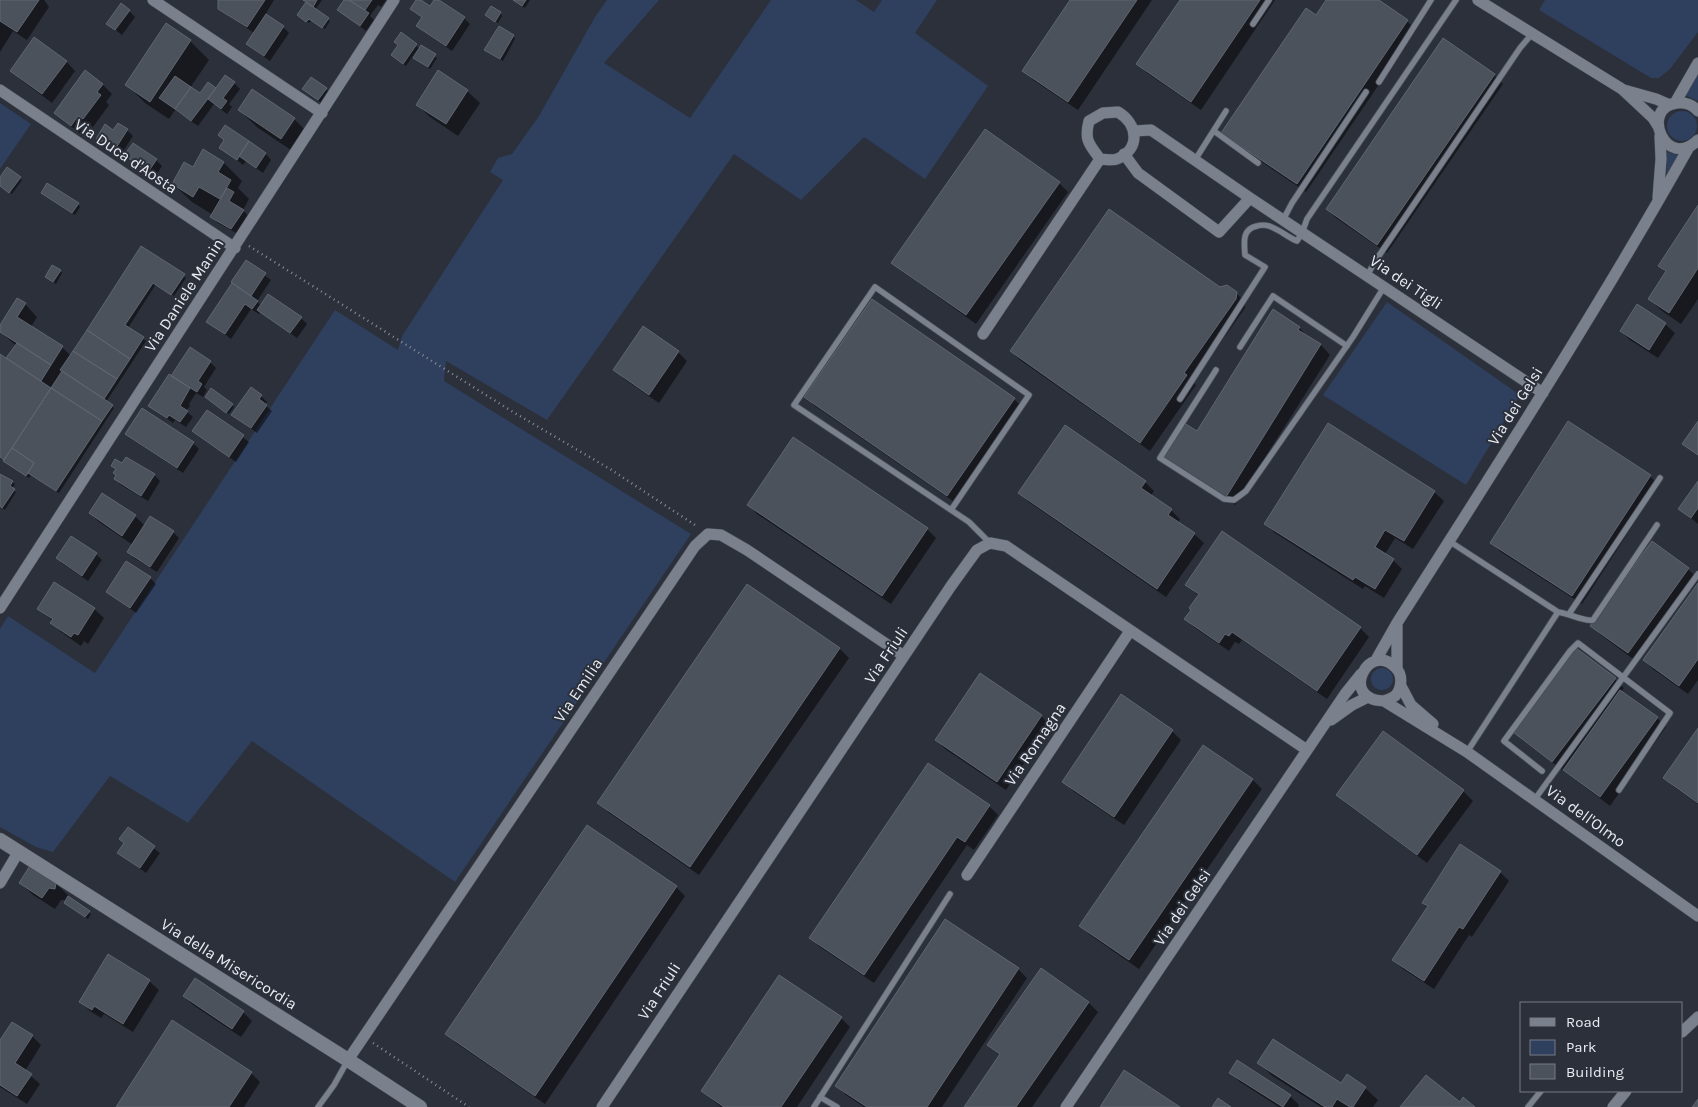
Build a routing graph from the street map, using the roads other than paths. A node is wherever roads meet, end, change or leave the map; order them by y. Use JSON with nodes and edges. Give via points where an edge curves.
{"nodes":[{"id":1,"x":153,"y":0,"type":"edge"},
{"id":2,"x":394,"y":0,"type":"edge"},
{"id":3,"x":1269,"y":0,"type":"edge"},
{"id":4,"x":1431,"y":0,"type":"edge"},
{"id":5,"x":1456,"y":0,"type":"edge"},
{"id":6,"x":1483,"y":1,"type":"edge"},
{"id":7,"x":1253,"y":24,"type":"dead end"},
{"id":8,"x":1532,"y":34,"type":"junction"},
{"id":9,"x":1698,"y":62,"type":"edge"},
{"id":10,"x":1379,"y":82,"type":"dead end"},
{"id":11,"x":1622,"y":89,"type":"junction"},
{"id":12,"x":0,"y":90,"type":"edge"},
{"id":13,"x":1366,"y":92,"type":"dead end"},
{"id":14,"x":1672,"y":104,"type":"junction"},
{"id":15,"x":1226,"y":111,"type":"dead end"},
{"id":16,"x":1698,"y":111,"type":"edge"},
{"id":17,"x":322,"y":113,"type":"junction"},
{"id":18,"x":1134,"y":131,"type":"junction"},
{"id":19,"x":1214,"y":131,"type":"junction"},
{"id":20,"x":1659,"y":131,"type":"junction"},
{"id":21,"x":1695,"y":144,"type":"edge"},
{"id":22,"x":1124,"y":154,"type":"junction"},
{"id":23,"x":1100,"y":159,"type":"junction"},
{"id":24,"x":1195,"y":160,"type":"junction"},
{"id":25,"x":1258,"y":163,"type":"dead end"},
{"id":26,"x":1250,"y":198,"type":"junction"},
{"id":27,"x":1657,"y":205,"type":"junction"},
{"id":28,"x":1283,"y":220,"type":"junction"},
{"id":29,"x":1302,"y":233,"type":"junction"},
{"id":30,"x":237,"y":244,"type":"junction"},
{"id":31,"x":1367,"y":276,"type":"junction"},
{"id":32,"x":1384,"y":287,"type":"junction"},
{"id":33,"x":983,"y":334,"type":"dead end"},
{"id":34,"x":1347,"y":346,"type":"junction"},
{"id":35,"x":1240,"y":347,"type":"dead end"},
{"id":36,"x":1216,"y":370,"type":"dead end"},
{"id":37,"x":1543,"y":393,"type":"junction"},
{"id":38,"x":1180,"y":399,"type":"dead end"},
{"id":39,"x":1660,"y":478,"type":"dead end"},
{"id":40,"x":951,"y":510,"type":"junction"},
{"id":41,"x":1657,"y":525,"type":"dead end"},
{"id":42,"x":1449,"y":541,"type":"junction"},
{"id":43,"x":990,"y":543,"type":"junction"},
{"id":44,"x":1698,"y":574,"type":"edge"},
{"id":45,"x":0,"y":608,"type":"edge"},
{"id":46,"x":1558,"y":612,"type":"junction"},
{"id":47,"x":1569,"y":614,"type":"junction"},
{"id":48,"x":1397,"y":623,"type":"junction"},
{"id":49,"x":1130,"y":631,"type":"junction"},
{"id":50,"x":904,"y":656,"type":"junction"},
{"id":51,"x":1376,"y":660,"type":"junction"},
{"id":52,"x":1397,"y":669,"type":"junction"},
{"id":53,"x":1361,"y":674,"type":"junction"},
{"id":54,"x":1623,"y":677,"type":"junction"},
{"id":55,"x":1401,"y":686,"type":"junction"},
{"id":56,"x":1368,"y":697,"type":"junction"},
{"id":57,"x":1384,"y":701,"type":"junction"},
{"id":58,"x":1324,"y":725,"type":"junction"},
{"id":59,"x":1455,"y":744,"type":"junction"},
{"id":60,"x":1307,"y":750,"type":"junction"},
{"id":61,"x":1467,"y":752,"type":"junction"},
{"id":62,"x":1542,"y":771,"type":"dead end"},
{"id":63,"x":1619,"y":790,"type":"dead end"},
{"id":64,"x":1535,"y":799,"type":"junction"},
{"id":65,"x":0,"y":840,"type":"edge"},
{"id":66,"x":19,"y":851,"type":"junction"},
{"id":67,"x":967,"y":875,"type":"dead end"},
{"id":68,"x":0,"y":883,"type":"edge"},
{"id":69,"x":950,"y":894,"type":"dead end"},
{"id":70,"x":1698,"y":916,"type":"edge"},
{"id":71,"x":1698,"y":1017,"type":"edge"},
{"id":72,"x":1683,"y":1031,"type":"edge"},
{"id":73,"x":348,"y":1060,"type":"junction"},
{"id":74,"x":1540,"y":1092,"type":"edge"},
{"id":75,"x":1625,"y":1092,"type":"edge"},
{"id":76,"x":820,"y":1097,"type":"junction"},
{"id":77,"x":318,"y":1107,"type":"edge"},
{"id":78,"x":420,"y":1107,"type":"edge"},
{"id":79,"x":602,"y":1107,"type":"edge"},
{"id":80,"x":814,"y":1107,"type":"edge"},
{"id":81,"x":837,"y":1107,"type":"edge"},
{"id":82,"x":1066,"y":1107,"type":"edge"},
{"id":83,"x":1528,"y":1107,"type":"edge"},
{"id":84,"x":1613,"y":1107,"type":"edge"}],
"edges":[{"from":1,"to":17,"type":"street"},
{"from":2,"to":17,"type":"street","name":"Via Daniele Manin"},
{"from":3,"to":7,"type":"lane"},
{"from":4,"to":10,"type":"lane"},
{"from":5,"to":29,"type":"lane","via":[[1307,219]]},
{"from":6,"to":8,"type":"street"},
{"from":8,"to":11,"type":"street"},
{"from":8,"to":31,"type":"lane"},
{"from":9,"to":14,"type":"street"},
{"from":11,"to":14,"type":"street"},
{"from":11,"to":20,"type":"street","via":[[1652,118]]},
{"from":12,"to":30,"type":"street","name":"Via Duca d'Aosta"},
{"from":13,"to":28,"type":"lane"},
{"from":14,"to":16,"type":"street","via":[[1685,103]]},
{"from":14,"to":20,"type":"street","via":[[1661,114]]},
{"from":15,"to":19,"type":"lane"},
{"from":17,"to":30,"type":"street","name":"Via Daniele Manin"},
{"from":18,"to":22,"type":"street","via":[[1133,144]]},
{"from":18,"to":23,"type":"street","via":[[1127,118],[1118,112],[1103,113],[1089,121],[1086,133]]},
{"from":18,"to":24,"type":"street","name":"Via dei Tigli","via":[[1151,130]]},
{"from":19,"to":24,"type":"lane"},
{"from":19,"to":25,"type":"lane"},
{"from":20,"to":21,"type":"street","via":[[1664,142],[1676,148]]},
{"from":20,"to":27,"type":"street"},
{"from":21,"to":27,"type":"street","name":"Via dei Gelsi"},
{"from":22,"to":23,"type":"street","via":[[1116,160]]},
{"from":22,"to":26,"type":"street","via":[[1138,173],[1219,232]]},
{"from":23,"to":33,"type":"street"},
{"from":24,"to":26,"type":"street","name":"Via dei Tigli"},
{"from":26,"to":28,"type":"street","name":"Via dei Tigli"},
{"from":27,"to":37,"type":"street","name":"Via dei Gelsi"},
{"from":28,"to":29,"type":"street","name":"Via dei Tigli"},
{"from":29,"to":31,"type":"street","name":"Via dei Tigli"},
{"from":29,"to":38,"type":"lane","via":[[1297,240],[1269,226],[1260,225],[1247,231],[1244,236],[1245,254],[1265,267]]},
{"from":30,"to":45,"type":"street","name":"Via Daniele Manin"},
{"from":31,"to":32,"type":"street","name":"Via dei Tigli"},
{"from":32,"to":34,"type":"lane"},
{"from":32,"to":37,"type":"street","name":"Via dei Tigli"},
{"from":34,"to":35,"type":"lane","via":[[1272,296]]},
{"from":34,"to":36,"type":"lane","via":[[1246,491],[1234,500],[1224,499],[1160,458]]},
{"from":37,"to":42,"type":"street","name":"Via dei Gelsi"},
{"from":39,"to":47,"type":"lane"},
{"from":40,"to":40,"type":"lane","via":[[794,405],[875,287],[1029,395]]},
{"from":40,"to":43,"type":"lane"},
{"from":41,"to":47,"type":"lane","via":[[1592,620]]},
{"from":42,"to":46,"type":"lane"},
{"from":42,"to":48,"type":"street","name":"Via dei Gelsi"},
{"from":43,"to":49,"type":"street","via":[[1006,546]]},
{"from":43,"to":50,"type":"street","name":"Via Friuli","via":[[977,550]]},
{"from":44,"to":54,"type":"lane"},
{"from":46,"to":47,"type":"lane"},
{"from":46,"to":61,"type":"lane"},
{"from":48,"to":51,"type":"street","name":"Via dei Gelsi"},
{"from":48,"to":52,"type":"street"},
{"from":49,"to":60,"type":"street"},
{"from":49,"to":67,"type":"street","name":"Via Romagna"},
{"from":50,"to":73,"type":"street","name":"Via Emilia","via":[[747,550],[721,535],[708,534],[695,546]]},
{"from":50,"to":79,"type":"street","name":"Via Friuli"},
{"from":51,"to":52,"type":"street","via":[[1388,662]]},
{"from":51,"to":53,"type":"street"},
{"from":52,"to":55,"type":"street"},
{"from":53,"to":56,"type":"street","via":[[1362,691]]},
{"from":53,"to":58,"type":"street","name":"Via dei Gelsi"},
{"from":54,"to":62,"type":"lane","via":[[1578,643],[1570,651],[1504,741]]},
{"from":54,"to":63,"type":"lane","via":[[1670,713]]},
{"from":54,"to":64,"type":"lane"},
{"from":55,"to":57,"type":"street","via":[[1395,696]]},
{"from":55,"to":59,"type":"street","name":"Via dell'Olmo","via":[[1411,706]]},
{"from":56,"to":57,"type":"street"},
{"from":56,"to":58,"type":"street"},
{"from":57,"to":59,"type":"street","name":"Via dell'Olmo"},
{"from":58,"to":60,"type":"street","name":"Via dei Gelsi"},
{"from":59,"to":61,"type":"street","name":"Via dell'Olmo"},
{"from":60,"to":82,"type":"street","name":"Via dei Gelsi"},
{"from":61,"to":64,"type":"street","name":"Via dell'Olmo"},
{"from":64,"to":70,"type":"street","name":"Via dell'Olmo"},
{"from":65,"to":66,"type":"street","name":"Via della Misericordia"},
{"from":66,"to":68,"type":"street"},
{"from":66,"to":73,"type":"street","name":"Via della Misericordia"},
{"from":69,"to":76,"type":"lane"},
{"from":71,"to":72,"type":"street"},
{"from":73,"to":77,"type":"lane"},
{"from":73,"to":78,"type":"street","name":"Via della Misericordia"},
{"from":74,"to":83,"type":"lane"},
{"from":75,"to":84,"type":"street"},
{"from":76,"to":80,"type":"lane"},
{"from":76,"to":81,"type":"lane"}]}
